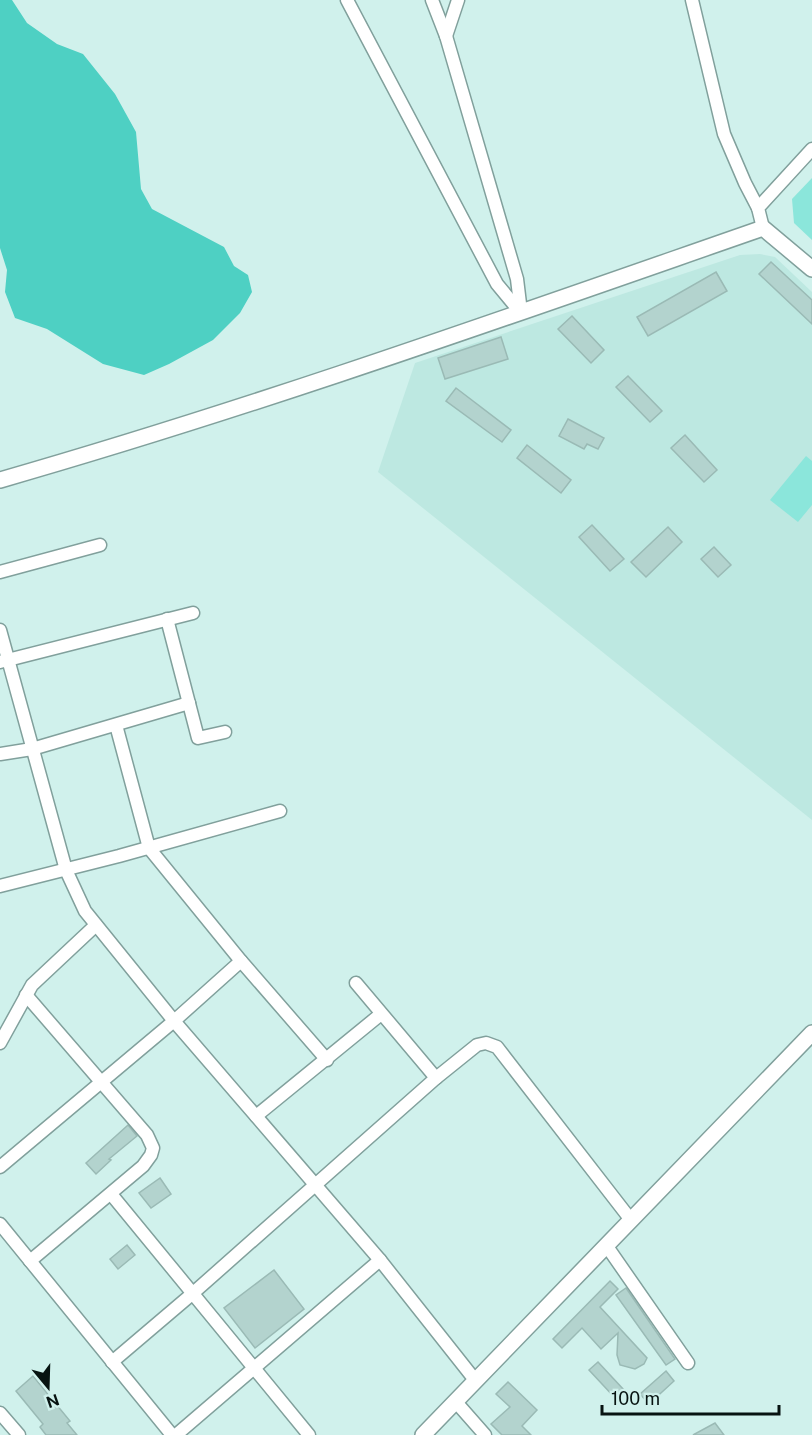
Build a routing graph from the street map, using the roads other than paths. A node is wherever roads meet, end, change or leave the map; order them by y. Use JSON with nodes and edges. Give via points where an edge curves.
{"nodes":[{"id":1,"x":347,"y":0,"type":"edge"},
{"id":2,"x":432,"y":0,"type":"edge"},
{"id":3,"x":458,"y":0,"type":"edge"},
{"id":4,"x":692,"y":0,"type":"edge"},
{"id":5,"x":446,"y":36,"type":"junction"},
{"id":6,"x":812,"y":149,"type":"edge"},
{"id":7,"x":758,"y":208,"type":"junction"},
{"id":8,"x":763,"y":228,"type":"junction"},
{"id":9,"x":812,"y":269,"type":"edge"},
{"id":10,"x":521,"y":313,"type":"junction"},
{"id":11,"x":0,"y":480,"type":"edge"},
{"id":12,"x":100,"y":545,"type":"dead end"},
{"id":13,"x":0,"y":572,"type":"edge"},
{"id":14,"x":194,"y":613,"type":"dead end"},
{"id":15,"x":167,"y":619,"type":"junction"},
{"id":16,"x":0,"y":630,"type":"edge"},
{"id":17,"x":4,"y":661,"type":"edge"},
{"id":18,"x":189,"y":704,"type":"junction"},
{"id":19,"x":116,"y":724,"type":"junction"},
{"id":20,"x":225,"y":732,"type":"dead end"},
{"id":21,"x":32,"y":749,"type":"junction"},
{"id":22,"x":0,"y":754,"type":"edge"},
{"id":23,"x":280,"y":811,"type":"dead end"},
{"id":24,"x":149,"y":848,"type":"junction"},
{"id":25,"x":66,"y":870,"type":"junction"},
{"id":26,"x":0,"y":886,"type":"edge"},
{"id":27,"x":96,"y":925,"type":"junction"},
{"id":28,"x":241,"y":961,"type":"junction"},
{"id":29,"x":356,"y":983,"type":"dead end"},
{"id":30,"x":26,"y":995,"type":"junction"},
{"id":31,"x":381,"y":1014,"type":"junction"},
{"id":32,"x":174,"y":1021,"type":"junction"},
{"id":33,"x":812,"y":1033,"type":"edge"},
{"id":34,"x":0,"y":1043,"type":"edge"},
{"id":35,"x":327,"y":1060,"type":"junction"},
{"id":36,"x":436,"y":1078,"type":"junction"},
{"id":37,"x":100,"y":1082,"type":"junction"},
{"id":38,"x":256,"y":1116,"type":"junction"},
{"id":39,"x":0,"y":1167,"type":"edge"},
{"id":40,"x":315,"y":1184,"type":"junction"},
{"id":41,"x":111,"y":1194,"type":"junction"},
{"id":42,"x":631,"y":1220,"type":"junction"},
{"id":43,"x":0,"y":1224,"type":"edge"},
{"id":44,"x":606,"y":1245,"type":"junction"},
{"id":45,"x":380,"y":1260,"type":"junction"},
{"id":46,"x":30,"y":1261,"type":"junction"},
{"id":47,"x":192,"y":1294,"type":"junction"},
{"id":48,"x":112,"y":1362,"type":"junction"},
{"id":49,"x":688,"y":1363,"type":"dead end"},
{"id":50,"x":255,"y":1367,"type":"junction"},
{"id":51,"x":475,"y":1380,"type":"junction"},
{"id":52,"x":456,"y":1402,"type":"junction"},
{"id":53,"x":0,"y":1413,"type":"edge"},
{"id":54,"x":19,"y":1435,"type":"edge"},
{"id":55,"x":174,"y":1435,"type":"edge"},
{"id":56,"x":309,"y":1435,"type":"edge"},
{"id":57,"x":423,"y":1435,"type":"edge"},
{"id":58,"x":485,"y":1435,"type":"edge"}],
"edges":[{"from":1,"to":10,"type":"street","via":[[497,284]]},
{"from":2,"to":5,"type":"street"},
{"from":3,"to":5,"type":"street"},
{"from":4,"to":7,"type":"street","via":[[724,134]]},
{"from":5,"to":10,"type":"street","via":[[517,279]]},
{"from":6,"to":7,"type":"street"},
{"from":7,"to":8,"type":"street"},
{"from":8,"to":9,"type":"street"},
{"from":8,"to":10,"type":"street"},
{"from":10,"to":11,"type":"street","via":[[130,442]]},
{"from":12,"to":13,"type":"street"},
{"from":14,"to":15,"type":"street"},
{"from":15,"to":17,"type":"street"},
{"from":15,"to":18,"type":"street"},
{"from":16,"to":17,"type":"street"},
{"from":17,"to":21,"type":"street"},
{"from":18,"to":19,"type":"street"},
{"from":18,"to":20,"type":"street","via":[[198,738]]},
{"from":19,"to":21,"type":"street"},
{"from":19,"to":24,"type":"street"},
{"from":21,"to":22,"type":"street"},
{"from":21,"to":25,"type":"street"},
{"from":23,"to":24,"type":"street"},
{"from":24,"to":25,"type":"street"},
{"from":24,"to":28,"type":"street"},
{"from":25,"to":26,"type":"street"},
{"from":25,"to":27,"type":"street"},
{"from":27,"to":30,"type":"street"},
{"from":27,"to":32,"type":"street"},
{"from":28,"to":32,"type":"street"},
{"from":28,"to":35,"type":"street"},
{"from":29,"to":31,"type":"street"},
{"from":30,"to":34,"type":"street"},
{"from":30,"to":37,"type":"street"},
{"from":31,"to":35,"type":"street"},
{"from":31,"to":36,"type":"street"},
{"from":32,"to":37,"type":"street"},
{"from":32,"to":38,"type":"street"},
{"from":33,"to":42,"type":"street"},
{"from":35,"to":38,"type":"street"},
{"from":36,"to":40,"type":"street"},
{"from":36,"to":42,"type":"street","via":[[477,1045],[497,1047]]},
{"from":37,"to":39,"type":"street"},
{"from":37,"to":41,"type":"street","via":[[147,1135],[153,1148],[143,1166]]},
{"from":38,"to":40,"type":"street"},
{"from":40,"to":45,"type":"street"},
{"from":40,"to":47,"type":"street"},
{"from":41,"to":46,"type":"street"},
{"from":41,"to":47,"type":"street"},
{"from":42,"to":44,"type":"street"},
{"from":43,"to":46,"type":"street"},
{"from":44,"to":49,"type":"street"},
{"from":44,"to":51,"type":"street"},
{"from":45,"to":50,"type":"street"},
{"from":45,"to":51,"type":"street"},
{"from":46,"to":48,"type":"street"},
{"from":47,"to":48,"type":"street"},
{"from":47,"to":50,"type":"street"},
{"from":48,"to":55,"type":"street"},
{"from":50,"to":55,"type":"street"},
{"from":50,"to":56,"type":"street"},
{"from":51,"to":52,"type":"street"},
{"from":52,"to":57,"type":"street"},
{"from":52,"to":58,"type":"street"},
{"from":53,"to":54,"type":"street"}]}
